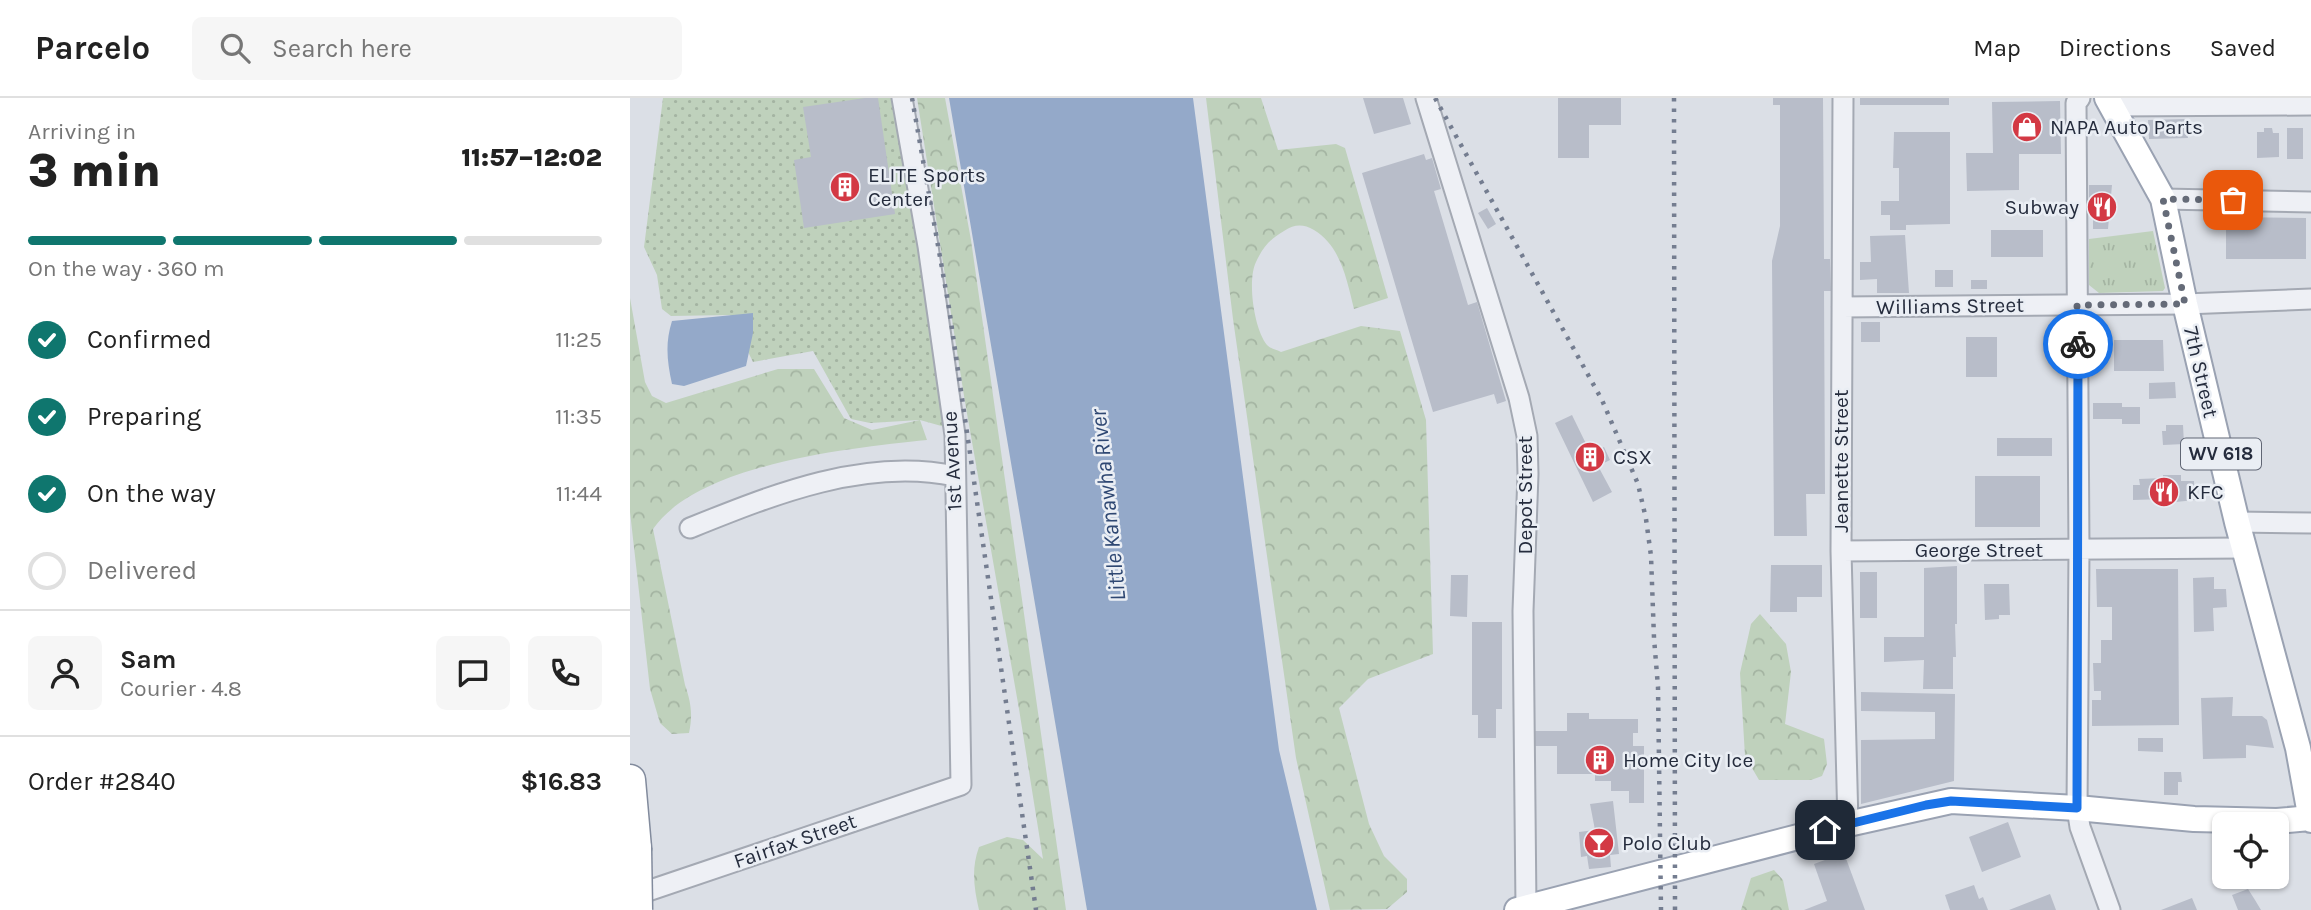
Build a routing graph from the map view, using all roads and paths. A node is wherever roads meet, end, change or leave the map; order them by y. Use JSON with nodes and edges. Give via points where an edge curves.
{"nodes":[{"id":1,"x":902,"y":98,"type":"edge"},
{"id":2,"x":1426,"y":98,"type":"edge"},
{"id":3,"x":1843,"y":98,"type":"edge"},
{"id":4,"x":2080,"y":98,"type":"edge"},
{"id":5,"x":2109,"y":102,"type":"edge"},
{"id":6,"x":2307,"y":103,"type":"edge"},
{"id":7,"x":2163,"y":199,"type":"junction"},
{"id":8,"x":2311,"y":202,"type":"edge"},
{"id":9,"x":2311,"y":299,"type":"edge"},
{"id":10,"x":2185,"y":304,"type":"junction"},
{"id":11,"x":2077,"y":305,"type":"junction"},
{"id":12,"x":1842,"y":307,"type":"junction"},
{"id":13,"x":955,"y":476,"type":"junction"},
{"id":14,"x":2237,"y":522,"type":"junction"},
{"id":15,"x":2311,"y":523,"type":"edge"},
{"id":16,"x":690,"y":528,"type":"dead end"},
{"id":17,"x":2244,"y":548,"type":"junction"},
{"id":18,"x":2079,"y":550,"type":"junction"},
{"id":19,"x":1841,"y":551,"type":"junction"},
{"id":20,"x":2304,"y":748,"type":"edge"},
{"id":21,"x":630,"y":780,"type":"edge"},
{"id":22,"x":961,"y":785,"type":"joint"},
{"id":23,"x":2077,"y":808,"type":"junction"},
{"id":24,"x":2311,"y":819,"type":"edge"},
{"id":25,"x":1848,"y":824,"type":"junction"},
{"id":26,"x":630,"y":897,"type":"edge"},
{"id":27,"x":1521,"y":909,"type":"edge"},
{"id":28,"x":637,"y":910,"type":"edge"},
{"id":29,"x":2110,"y":910,"type":"edge"}],
"edges":[{"from":1,"to":13,"type":"street","name":"1st Avenue","via":[[955,435]]},
{"from":2,"to":27,"type":"street","name":"Depot Street","via":[[1527,436]]},
{"from":3,"to":12,"type":"street","name":"Jeanette Street"},
{"from":4,"to":11,"type":"street","via":[[2076,103]]},
{"from":5,"to":6,"type":"street"},
{"from":5,"to":7,"type":"main road","name":"7th Street","number":"WV 618"},
{"from":7,"to":8,"type":"street"},
{"from":7,"to":10,"type":"main road","name":"7th Street","number":"WV 618"},
{"from":9,"to":10,"type":"street","name":"Williams Street"},
{"from":10,"to":11,"type":"street","name":"Williams Street"},
{"from":10,"to":14,"type":"main road","name":"7th Street","number":"WV 618"},
{"from":11,"to":12,"type":"street","name":"Williams Street"},
{"from":11,"to":18,"type":"street"},
{"from":12,"to":19,"type":"street","name":"Jeanette Street"},
{"from":13,"to":16,"type":"street","via":[[882,471],[811,484]]},
{"from":13,"to":22,"type":"street","name":"1st Avenue"},
{"from":14,"to":15,"type":"street"},
{"from":14,"to":17,"type":"main road","name":"7th Street","number":"WV 618"},
{"from":17,"to":18,"type":"street","name":"George Street"},
{"from":17,"to":20,"type":"main road","name":"7th Street","number":"WV 618"},
{"from":18,"to":19,"type":"street","name":"George Street"},
{"from":18,"to":23,"type":"street"},
{"from":19,"to":25,"type":"street","name":"Jeanette Street"},
{"from":20,"to":24,"type":"main road","name":"7th Street","number":"WV 618"},
{"from":21,"to":28,"type":"highway","bridge":true},
{"from":22,"to":26,"type":"street","name":"Fairfax Street"},
{"from":23,"to":24,"type":"main road","via":[[2206,819]]},
{"from":23,"to":25,"type":"main road","via":[[1951,801]]},
{"from":23,"to":29,"type":"street"},
{"from":25,"to":27,"type":"main road"}]}
